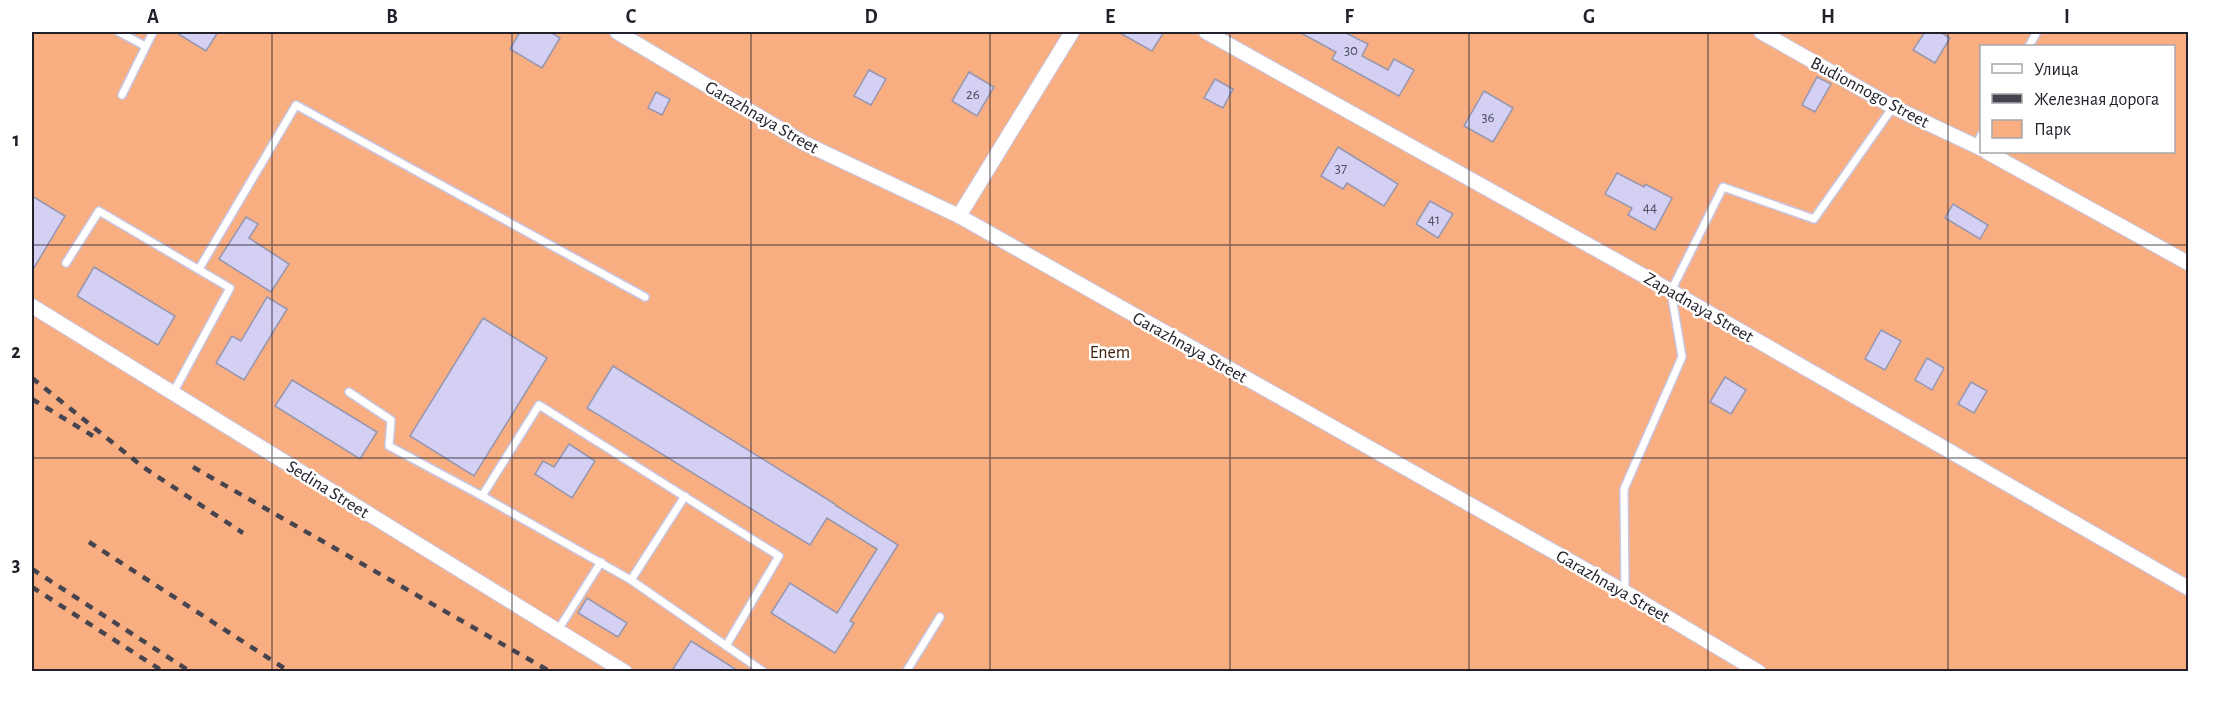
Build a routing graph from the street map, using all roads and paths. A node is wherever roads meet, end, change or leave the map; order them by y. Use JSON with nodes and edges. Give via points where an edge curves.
{"nodes":[{"id":1,"x":119,"y":32,"type":"edge"},
{"id":2,"x":153,"y":32,"type":"edge"},
{"id":3,"x":617,"y":32,"type":"edge"},
{"id":4,"x":1072,"y":32,"type":"edge"},
{"id":5,"x":1206,"y":32,"type":"edge"},
{"id":6,"x":1761,"y":32,"type":"edge"},
{"id":7,"x":145,"y":46,"type":"junction"},
{"id":8,"x":122,"y":95,"type":"dead end"},
{"id":9,"x":1893,"y":107,"type":"junction"},
{"id":10,"x":1980,"y":145,"type":"edge"},
{"id":11,"x":1995,"y":153,"type":"edge"},
{"id":12,"x":959,"y":216,"type":"junction"},
{"id":13,"x":66,"y":263,"type":"dead end"},
{"id":14,"x":2188,"y":263,"type":"edge"},
{"id":15,"x":199,"y":269,"type":"junction"},
{"id":16,"x":1671,"y":291,"type":"junction"},
{"id":17,"x":645,"y":297,"type":"dead end"},
{"id":18,"x":32,"y":306,"type":"edge"},
{"id":19,"x":349,"y":392,"type":"dead end"},
{"id":20,"x":173,"y":393,"type":"junction"},
{"id":21,"x":482,"y":496,"type":"junction"},
{"id":22,"x":685,"y":496,"type":"junction"},
{"id":23,"x":601,"y":562,"type":"junction"},
{"id":24,"x":631,"y":580,"type":"junction"},
{"id":25,"x":2188,"y":588,"type":"edge"},
{"id":26,"x":1625,"y":592,"type":"junction"},
{"id":27,"x":940,"y":617,"type":"dead end"},
{"id":28,"x":558,"y":630,"type":"junction"},
{"id":29,"x":726,"y":646,"type":"junction"},
{"id":30,"x":626,"y":672,"type":"edge"},
{"id":31,"x":764,"y":672,"type":"edge"},
{"id":32,"x":906,"y":672,"type":"edge"},
{"id":33,"x":1759,"y":672,"type":"edge"}],
"edges":[{"from":1,"to":7,"type":"lane"},
{"from":2,"to":7,"type":"lane"},
{"from":3,"to":12,"type":"street","name":"Garazhnaya Street","via":[[804,143]]},
{"from":4,"to":12,"type":"street"},
{"from":5,"to":16,"type":"street","name":"Zapadnaya Street"},
{"from":6,"to":9,"type":"street","name":"Budionnogo Street"},
{"from":7,"to":8,"type":"lane"},
{"from":9,"to":10,"type":"street","name":"Budionnogo Street"},
{"from":9,"to":16,"type":"lane","via":[[1814,219],[1723,187]]},
{"from":11,"to":14,"type":"street","name":"Budionnogo Street"},
{"from":12,"to":26,"type":"street","name":"Garazhnaya Street"},
{"from":13,"to":15,"type":"lane","via":[[99,211]]},
{"from":15,"to":17,"type":"lane","via":[[297,105]]},
{"from":15,"to":20,"type":"lane","via":[[230,288]]},
{"from":16,"to":25,"type":"street","name":"Zapadnaya Street"},
{"from":16,"to":26,"type":"lane","via":[[1682,357],[1624,489]]},
{"from":18,"to":20,"type":"street","name":"Sedina Street"},
{"from":19,"to":21,"type":"lane","via":[[391,420],[389,446]]},
{"from":20,"to":28,"type":"street","name":"Sedina Street"},
{"from":21,"to":22,"type":"lane","via":[[539,405]]},
{"from":21,"to":23,"type":"lane"},
{"from":22,"to":24,"type":"lane"},
{"from":22,"to":29,"type":"lane","via":[[779,556]]},
{"from":23,"to":24,"type":"lane"},
{"from":23,"to":28,"type":"lane"},
{"from":24,"to":29,"type":"lane"},
{"from":26,"to":33,"type":"street","name":"Garazhnaya Street"},
{"from":27,"to":32,"type":"lane"},
{"from":28,"to":30,"type":"street","name":"Sedina Street"},
{"from":29,"to":31,"type":"lane"}]}
